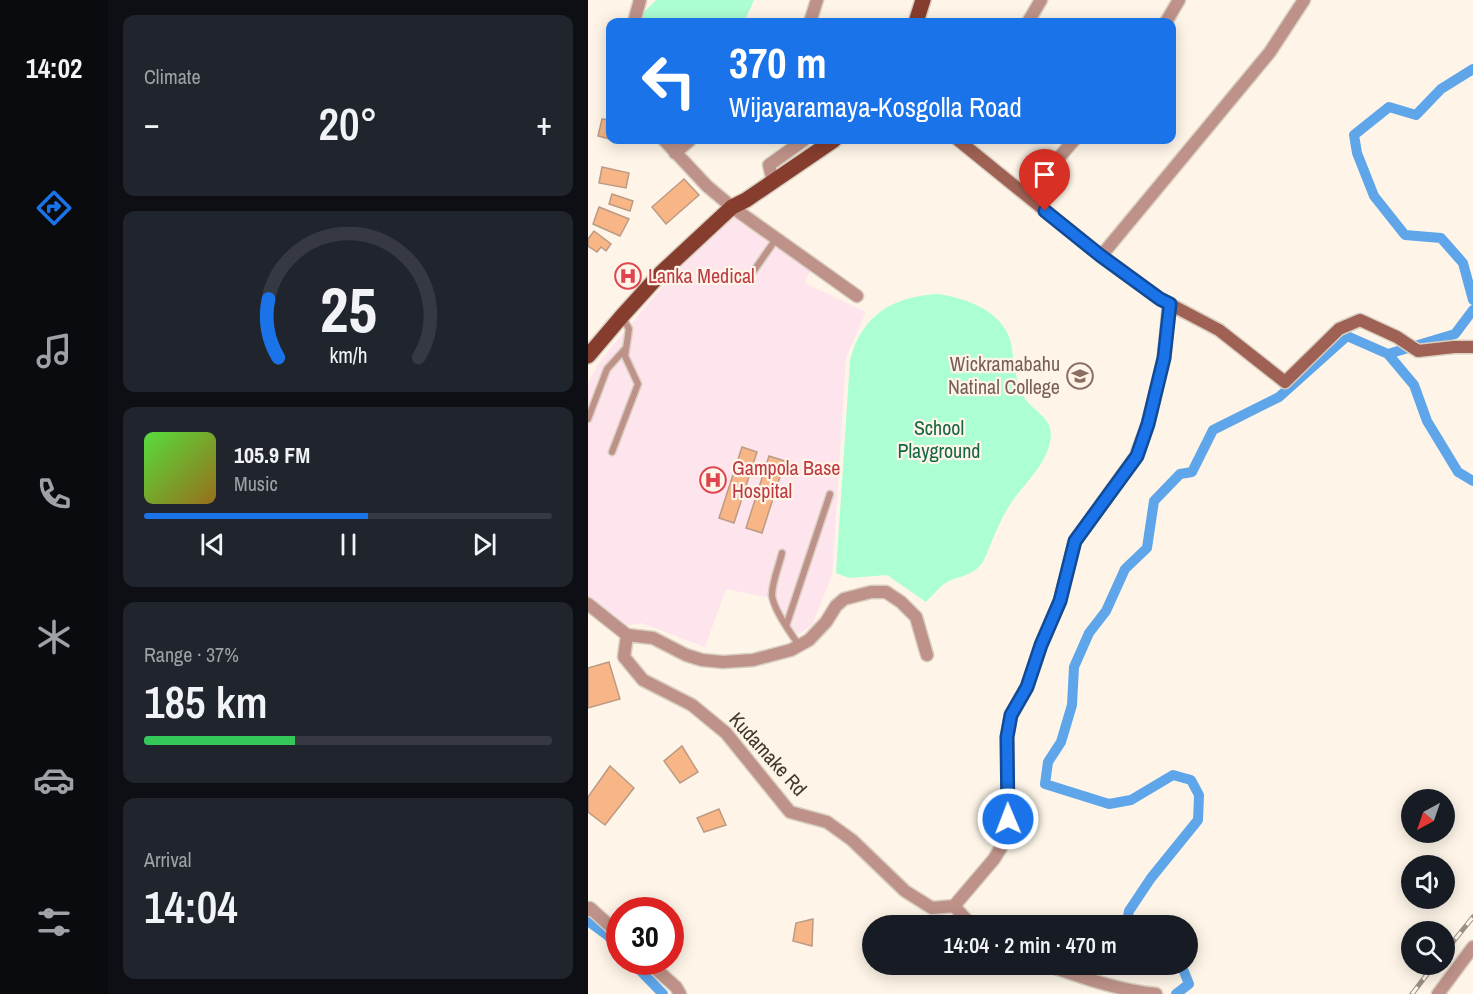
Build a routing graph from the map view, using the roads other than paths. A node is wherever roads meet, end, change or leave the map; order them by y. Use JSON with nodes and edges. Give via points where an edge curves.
{"nodes":[{"id":1,"x":640,"y":0,"type":"edge"},
{"id":2,"x":817,"y":0,"type":"edge"},
{"id":3,"x":923,"y":0,"type":"edge"},
{"id":4,"x":1041,"y":0,"type":"edge"},
{"id":5,"x":1179,"y":0,"type":"edge"},
{"id":6,"x":1304,"y":0,"type":"edge"},
{"id":7,"x":635,"y":18,"type":"edge"},
{"id":8,"x":811,"y":18,"type":"edge"},
{"id":9,"x":916,"y":18,"type":"edge"},
{"id":10,"x":1030,"y":18,"type":"edge"},
{"id":11,"x":1168,"y":18,"type":"edge"},
{"id":12,"x":667,"y":144,"type":"edge"},
{"id":13,"x":685,"y":144,"type":"edge"},
{"id":14,"x":798,"y":144,"type":"edge"},
{"id":15,"x":828,"y":144,"type":"edge"},
{"id":16,"x":963,"y":144,"type":"edge"},
{"id":17,"x":1071,"y":144,"type":"edge"},
{"id":18,"x":675,"y":153,"type":"junction"},
{"id":19,"x":773,"y":181,"type":"junction"},
{"id":20,"x":1027,"y":195,"type":"junction"},
{"id":21,"x":732,"y":207,"type":"junction"},
{"id":22,"x":776,"y":239,"type":"junction"},
{"id":23,"x":1101,"y":256,"type":"junction"},
{"id":24,"x":753,"y":272,"type":"dead end"},
{"id":25,"x":857,"y":296,"type":"dead end"},
{"id":26,"x":1170,"y":304,"type":"junction"},
{"id":27,"x":622,"y":315,"type":"junction"},
{"id":28,"x":1473,"y":347,"type":"edge"},
{"id":29,"x":626,"y":348,"type":"junction"},
{"id":30,"x":588,"y":356,"type":"edge"},
{"id":31,"x":588,"y":419,"type":"edge"},
{"id":32,"x":612,"y":452,"type":"dead end"},
{"id":33,"x":830,"y":494,"type":"dead end"},
{"id":34,"x":782,"y":553,"type":"dead end"},
{"id":35,"x":588,"y":604,"type":"edge"},
{"id":36,"x":786,"y":626,"type":"junction"},
{"id":37,"x":627,"y":635,"type":"junction"},
{"id":38,"x":799,"y":645,"type":"junction"},
{"id":39,"x":927,"y":655,"type":"dead end"},
{"id":40,"x":954,"y":906,"type":"junction"},
{"id":41,"x":588,"y":910,"type":"edge"},
{"id":42,"x":962,"y":915,"type":"edge"},
{"id":43,"x":606,"y":922,"type":"edge"},
{"id":44,"x":1473,"y":946,"type":"edge"},
{"id":45,"x":663,"y":975,"type":"edge"},
{"id":46,"x":1074,"y":975,"type":"edge"},
{"id":47,"x":680,"y":994,"type":"edge"},
{"id":48,"x":1156,"y":994,"type":"edge"},
{"id":49,"x":1438,"y":994,"type":"edge"}],
"edges":[{"from":1,"to":7,"type":"street"},
{"from":2,"to":8,"type":"street"},
{"from":3,"to":9,"type":"main road"},
{"from":4,"to":10,"type":"street"},
{"from":5,"to":11,"type":"street"},
{"from":6,"to":23,"type":"street","via":[[1270,52]]},
{"from":12,"to":18,"type":"street"},
{"from":13,"to":18,"type":"street"},
{"from":14,"to":19,"type":"street","via":[[769,165]]},
{"from":15,"to":19,"type":"main road"},
{"from":16,"to":20,"type":"street"},
{"from":17,"to":20,"type":"street"},
{"from":18,"to":21,"type":"street"},
{"from":19,"to":21,"type":"main road"},
{"from":20,"to":23,"type":"street"},
{"from":21,"to":22,"type":"street"},
{"from":21,"to":27,"type":"main road"},
{"from":22,"to":24,"type":"lane"},
{"from":22,"to":25,"type":"street"},
{"from":23,"to":26,"type":"street"},
{"from":26,"to":28,"type":"street","via":[[1219,330],[1285,382],[1339,329],[1360,320],[1418,351]]},
{"from":26,"to":40,"type":"street","via":[[1164,358],[1137,456],[1075,541],[1060,601],[1027,687],[1011,715],[1005,842]]},
{"from":27,"to":29,"type":"lane","via":[[629,329]]},
{"from":27,"to":30,"type":"main road"},
{"from":29,"to":31,"type":"lane","via":[[607,369]]},
{"from":29,"to":32,"type":"lane","via":[[625,357],[638,384]]},
{"from":33,"to":36,"type":"lane"},
{"from":34,"to":36,"type":"lane","via":[[772,597]]},
{"from":35,"to":37,"type":"street"},
{"from":36,"to":38,"type":"lane"},
{"from":37,"to":38,"type":"street","via":[[653,638],[686,656],[723,663],[753,660]]},
{"from":37,"to":40,"type":"street","name":"Kudamake Rd","via":[[624,657],[643,680],[692,705],[726,733],[790,812],[827,822],[852,840],[905,891],[932,908]]},
{"from":38,"to":39,"type":"street","via":[[809,640],[844,599],[886,592],[916,617]]},
{"from":40,"to":42,"type":"street"},
{"from":41,"to":43,"type":"street"},
{"from":44,"to":49,"type":"street"},
{"from":45,"to":47,"type":"street"},
{"from":46,"to":48,"type":"street","via":[[1134,992]]}]}
